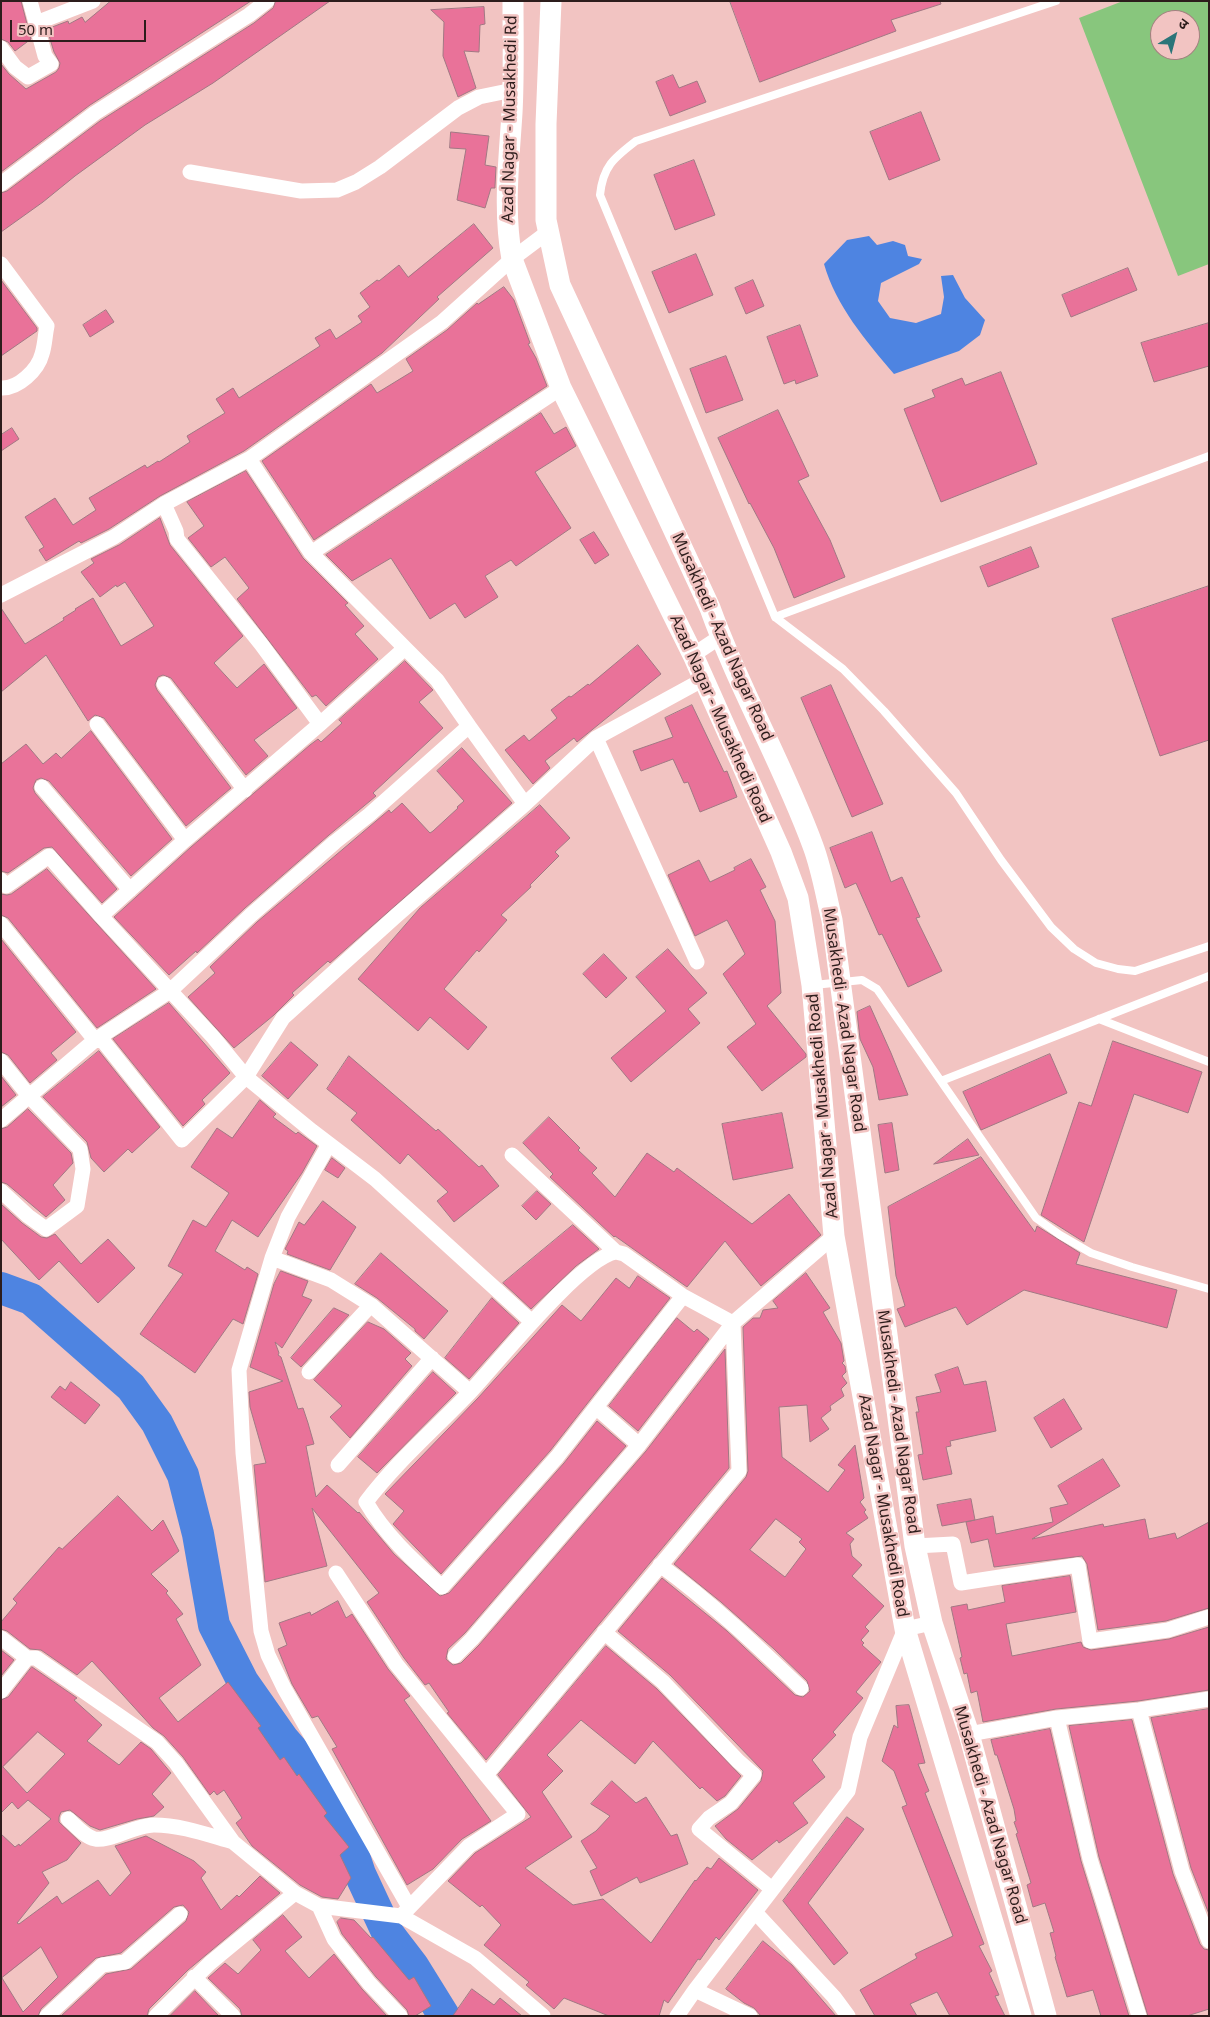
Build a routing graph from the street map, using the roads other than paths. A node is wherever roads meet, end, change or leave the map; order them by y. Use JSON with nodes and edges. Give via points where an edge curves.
{"nodes":[{"id":1,"x":30,"y":1,"type":"edge"},
{"id":2,"x":93,"y":1,"type":"edge"},
{"id":3,"x":267,"y":1,"type":"edge"},
{"id":4,"x":513,"y":1,"type":"edge"},
{"id":5,"x":551,"y":1,"type":"edge"},
{"id":6,"x":1056,"y":1,"type":"edge"},
{"id":7,"x":36,"y":23,"type":"junction"},
{"id":8,"x":1,"y":48,"type":"edge"},
{"id":9,"x":513,"y":90,"type":"junction"},
{"id":10,"x":190,"y":172,"type":"dead end"},
{"id":11,"x":1,"y":184,"type":"edge"},
{"id":12,"x":548,"y":232,"type":"junction"},
{"id":13,"x":507,"y":236,"type":"joint"},
{"id":14,"x":512,"y":258,"type":"junction"},
{"id":15,"x":1,"y":264,"type":"edge"},
{"id":16,"x":1,"y":388,"type":"edge"},
{"id":17,"x":561,"y":388,"type":"junction"},
{"id":18,"x":1209,"y":456,"type":"edge"},
{"id":19,"x":249,"y":459,"type":"junction"},
{"id":20,"x":164,"y":504,"type":"junction"},
{"id":21,"x":311,"y":552,"type":"junction"},
{"id":22,"x":1,"y":595,"type":"edge"},
{"id":23,"x":775,"y":617,"type":"junction"},
{"id":24,"x":720,"y":637,"type":"junction"},
{"id":25,"x":405,"y":648,"type":"junction"},
{"id":26,"x":693,"y":655,"type":"junction"},
{"id":27,"x":704,"y":678,"type":"junction"},
{"id":28,"x":164,"y":684,"type":"dead end"},
{"id":29,"x":97,"y":724,"type":"dead end"},
{"id":30,"x":320,"y":724,"type":"junction"},
{"id":31,"x":469,"y":726,"type":"junction"},
{"id":32,"x":596,"y":738,"type":"junction"},
{"id":33,"x":42,"y":787,"type":"dead end"},
{"id":34,"x":245,"y":790,"type":"junction"},
{"id":35,"x":525,"y":804,"type":"junction"},
{"id":36,"x":185,"y":840,"type":"junction"},
{"id":37,"x":1,"y":880,"type":"edge"},
{"id":38,"x":130,"y":890,"type":"junction"},
{"id":39,"x":101,"y":916,"type":"junction"},
{"id":40,"x":1,"y":924,"type":"edge"},
{"id":41,"x":1209,"y":946,"type":"edge"},
{"id":42,"x":697,"y":962,"type":"dead end"},
{"id":43,"x":1209,"y":976,"type":"edge"},
{"id":44,"x":840,"y":982,"type":"junction"},
{"id":45,"x":812,"y":985,"type":"junction"},
{"id":46,"x":170,"y":991,"type":"junction"},
{"id":47,"x":1099,"y":1019,"type":"junction"},
{"id":48,"x":95,"y":1040,"type":"junction"},
{"id":49,"x":1,"y":1061,"type":"edge"},
{"id":50,"x":1209,"y":1062,"type":"edge"},
{"id":51,"x":246,"y":1077,"type":"junction"},
{"id":52,"x":941,"y":1081,"type":"junction"},
{"id":53,"x":29,"y":1096,"type":"junction"},
{"id":54,"x":1,"y":1120,"type":"edge"},
{"id":55,"x":329,"y":1144,"type":"junction"},
{"id":56,"x":512,"y":1155,"type":"dead end"},
{"id":57,"x":1,"y":1191,"type":"edge"},
{"id":58,"x":834,"y":1236,"type":"junction"},
{"id":59,"x":616,"y":1252,"type":"junction"},
{"id":60,"x":272,"y":1258,"type":"junction"},
{"id":61,"x":1209,"y":1289,"type":"edge"},
{"id":62,"x":682,"y":1296,"type":"junction"},
{"id":63,"x":371,"y":1306,"type":"junction"},
{"id":64,"x":532,"y":1322,"type":"junction"},
{"id":65,"x":733,"y":1323,"type":"junction"},
{"id":66,"x":432,"y":1358,"type":"junction"},
{"id":67,"x":309,"y":1372,"type":"dead end"},
{"id":68,"x":470,"y":1392,"type":"junction"},
{"id":69,"x":597,"y":1408,"type":"junction"},
{"id":70,"x":639,"y":1444,"type":"junction"},
{"id":71,"x":338,"y":1465,"type":"dead end"},
{"id":72,"x":915,"y":1546,"type":"junction"},
{"id":73,"x":660,"y":1565,"type":"junction"},
{"id":74,"x":336,"y":1573,"type":"dead end"},
{"id":75,"x":1209,"y":1617,"type":"edge"},
{"id":76,"x":932,"y":1623,"type":"junction"},
{"id":77,"x":905,"y":1629,"type":"junction"},
{"id":78,"x":604,"y":1632,"type":"junction"},
{"id":79,"x":1,"y":1638,"type":"edge"},
{"id":80,"x":455,"y":1656,"type":"dead end"},
{"id":81,"x":27,"y":1658,"type":"junction"},
{"id":82,"x":801,"y":1688,"type":"dead end"},
{"id":83,"x":1,"y":1691,"type":"edge"},
{"id":84,"x":1209,"y":1699,"type":"edge"},
{"id":85,"x":1139,"y":1710,"type":"junction"},
{"id":86,"x":1057,"y":1718,"type":"junction"},
{"id":87,"x":969,"y":1734,"type":"junction"},
{"id":88,"x":486,"y":1774,"type":"junction"},
{"id":89,"x":68,"y":1819,"type":"dead end"},
{"id":90,"x":233,"y":1842,"type":"junction"},
{"id":91,"x":772,"y":1889,"type":"junction"},
{"id":92,"x":295,"y":1893,"type":"junction"},
{"id":93,"x":319,"y":1906,"type":"junction"},
{"id":94,"x":401,"y":1912,"type":"junction"},
{"id":95,"x":755,"y":1912,"type":"junction"},
{"id":96,"x":180,"y":1914,"type":"dead end"},
{"id":97,"x":1209,"y":1941,"type":"edge"},
{"id":98,"x":194,"y":1977,"type":"junction"},
{"id":99,"x":694,"y":1990,"type":"junction"},
{"id":100,"x":47,"y":2016,"type":"edge"},
{"id":101,"x":156,"y":2016,"type":"edge"},
{"id":102,"x":233,"y":2016,"type":"edge"},
{"id":103,"x":400,"y":2016,"type":"edge"},
{"id":104,"x":543,"y":2016,"type":"edge"},
{"id":105,"x":677,"y":2016,"type":"edge"},
{"id":106,"x":750,"y":2016,"type":"edge"},
{"id":107,"x":848,"y":2016,"type":"edge"},
{"id":108,"x":1021,"y":2016,"type":"edge"},
{"id":109,"x":1046,"y":2016,"type":"edge"},
{"id":110,"x":1139,"y":2016,"type":"edge"}],
"edges":[{"from":1,"to":7,"type":"street"},
{"from":2,"to":7,"type":"street"},
{"from":3,"to":11,"type":"street","via":[[95,114]]},
{"from":4,"to":9,"type":"main road","name":"Azad Nagar - Musakhedi Rd"},
{"from":5,"to":12,"type":"main road","name":"Musakhedi - Azad Nagar Road","via":[[546,124]]},
{"from":6,"to":23,"type":"lane","via":[[636,141],[614,157],[602,179],[600,194]]},
{"from":7,"to":8,"type":"street","via":[[45,56],[52,64],[28,77],[15,67]]},
{"from":9,"to":10,"type":"street","via":[[479,97],[458,108],[380,167],[336,190],[301,191]]},
{"from":9,"to":13,"type":"main road","name":"Azad Nagar - Musakhedi Rd"},
{"from":12,"to":14,"type":"street"},
{"from":12,"to":24,"type":"main road","name":"Musakhedi - Azad Nagar Road","via":[[560,285],[710,608]]},
{"from":13,"to":14,"type":"main road","name":"Azad Nagar - Musakhedi Road"},
{"from":14,"to":17,"type":"main road","name":"Azad Nagar - Musakhedi Road"},
{"from":14,"to":19,"type":"street","via":[[442,322]]},
{"from":15,"to":16,"type":"street","via":[[47,326],[37,365],[22,381],[11,388]]},
{"from":17,"to":21,"type":"street"},
{"from":17,"to":26,"type":"main road","name":"Azad Nagar - Musakhedi Road"},
{"from":18,"to":23,"type":"lane"},
{"from":19,"to":20,"type":"street"},
{"from":19,"to":21,"type":"street"},
{"from":20,"to":22,"type":"street","via":[[114,537]]},
{"from":20,"to":30,"type":"street","via":[[177,539],[262,644]]},
{"from":21,"to":25,"type":"street"},
{"from":23,"to":41,"type":"lane","via":[[844,668],[884,711],[956,793],[1051,927],[1074,949],[1096,963],[1135,971]]},
{"from":24,"to":26,"type":"street"},
{"from":24,"to":44,"type":"main road","name":"Musakhedi - Azad Nagar Road","via":[[814,847],[832,920]]},
{"from":25,"to":30,"type":"street"},
{"from":25,"to":31,"type":"street","via":[[437,680]]},
{"from":26,"to":27,"type":"main road","name":"Azad Nagar - Musakhedi Road"},
{"from":27,"to":32,"type":"street"},
{"from":27,"to":45,"type":"main road","name":"Azad Nagar - Musakhedi Road","via":[[798,898]]},
{"from":28,"to":34,"type":"street"},
{"from":29,"to":36,"type":"street"},
{"from":30,"to":34,"type":"street"},
{"from":31,"to":35,"type":"street"},
{"from":31,"to":46,"type":"street","via":[[251,915]]},
{"from":32,"to":35,"type":"street"},
{"from":32,"to":42,"type":"street"},
{"from":33,"to":38,"type":"street"},
{"from":34,"to":36,"type":"street"},
{"from":35,"to":51,"type":"street","via":[[283,1018]]},
{"from":36,"to":38,"type":"street"},
{"from":37,"to":39,"type":"street","via":[[6,886],[49,856]]},
{"from":38,"to":39,"type":"street"},
{"from":39,"to":46,"type":"street"},
{"from":40,"to":48,"type":"street"},
{"from":43,"to":47,"type":"lane"},
{"from":44,"to":45,"type":"lane"},
{"from":44,"to":52,"type":"lane","via":[[862,980],[877,990]]},
{"from":44,"to":72,"type":"main road","name":"Musakhedi - Azad Nagar Road"},
{"from":45,"to":58,"type":"main road","name":"Azad Nagar - Musakhedi Road"},
{"from":46,"to":48,"type":"street"},
{"from":46,"to":51,"type":"street"},
{"from":47,"to":50,"type":"lane"},
{"from":47,"to":52,"type":"lane"},
{"from":48,"to":51,"type":"street","via":[[103,1041],[182,1140]]},
{"from":48,"to":53,"type":"street"},
{"from":49,"to":53,"type":"street"},
{"from":51,"to":55,"type":"street"},
{"from":52,"to":61,"type":"lane","via":[[1036,1218],[1091,1253]]},
{"from":53,"to":54,"type":"street"},
{"from":53,"to":57,"type":"street","via":[[80,1149],[83,1169],[77,1206],[46,1229]]},
{"from":55,"to":60,"type":"street","via":[[288,1217]]},
{"from":55,"to":64,"type":"street","via":[[375,1179]]},
{"from":56,"to":59,"type":"street"},
{"from":58,"to":65,"type":"street"},
{"from":58,"to":77,"type":"main road","name":"Azad Nagar - Musakhedi Road"},
{"from":59,"to":62,"type":"street","via":[[624,1254]]},
{"from":59,"to":64,"type":"street","via":[[600,1258]]},
{"from":60,"to":63,"type":"street","via":[[331,1280]]},
{"from":60,"to":94,"type":"street","via":[[239,1370],[243,1453],[261,1631],[284,1688]]},
{"from":62,"to":65,"type":"street"},
{"from":62,"to":69,"type":"street"},
{"from":63,"to":66,"type":"street"},
{"from":63,"to":67,"type":"street"},
{"from":64,"to":68,"type":"street"},
{"from":65,"to":70,"type":"street"},
{"from":65,"to":73,"type":"street","via":[[739,1471]]},
{"from":66,"to":68,"type":"street"},
{"from":66,"to":71,"type":"street"},
{"from":68,"to":69,"type":"street","via":[[413,1448],[366,1502],[396,1544],[442,1587],[512,1511]]},
{"from":69,"to":70,"type":"street"},
{"from":70,"to":80,"type":"street"},
{"from":72,"to":75,"type":"street","via":[[953,1544],[961,1583],[1078,1565],[1090,1641],[1168,1630]]},
{"from":72,"to":76,"type":"main road","name":"Musakhedi - Azad Nagar Road"},
{"from":73,"to":78,"type":"street"},
{"from":73,"to":82,"type":"street","via":[[691,1588]]},
{"from":74,"to":88,"type":"street","via":[[396,1664]]},
{"from":76,"to":77,"type":"street"},
{"from":76,"to":87,"type":"main road","name":"Musakhedi - Azad Nagar Road"},
{"from":77,"to":91,"type":"street","via":[[860,1737],[848,1791]]},
{"from":77,"to":108,"type":"main road","name":"Azad Nagar - Musakhedi Road"},
{"from":78,"to":88,"type":"street"},
{"from":78,"to":91,"type":"street","via":[[663,1682],[754,1775],[731,1803],[699,1829]]},
{"from":79,"to":81,"type":"street"},
{"from":81,"to":83,"type":"street"},
{"from":81,"to":90,"type":"street","via":[[36,1658],[157,1742]]},
{"from":84,"to":85,"type":"street"},
{"from":85,"to":86,"type":"street"},
{"from":85,"to":97,"type":"street","via":[[1182,1871]]},
{"from":86,"to":87,"type":"street"},
{"from":86,"to":110,"type":"street","via":[[1090,1859]]},
{"from":87,"to":109,"type":"main road","name":"Musakhedi - Azad Nagar Road"},
{"from":88,"to":94,"type":"street","via":[[518,1814],[469,1846]]},
{"from":89,"to":90,"type":"street","via":[[96,1840],[154,1825]]},
{"from":90,"to":92,"type":"street"},
{"from":91,"to":95,"type":"street"},
{"from":92,"to":93,"type":"street"},
{"from":92,"to":98,"type":"street"},
{"from":93,"to":94,"type":"street"},
{"from":93,"to":103,"type":"street","via":[[334,1940]]},
{"from":94,"to":104,"type":"street","via":[[475,1958]]},
{"from":95,"to":99,"type":"street"},
{"from":95,"to":107,"type":"street"},
{"from":96,"to":100,"type":"street","via":[[125,1962],[102,1965]]},
{"from":98,"to":101,"type":"street"},
{"from":98,"to":102,"type":"street"},
{"from":99,"to":105,"type":"street"},
{"from":99,"to":106,"type":"street"}]}
